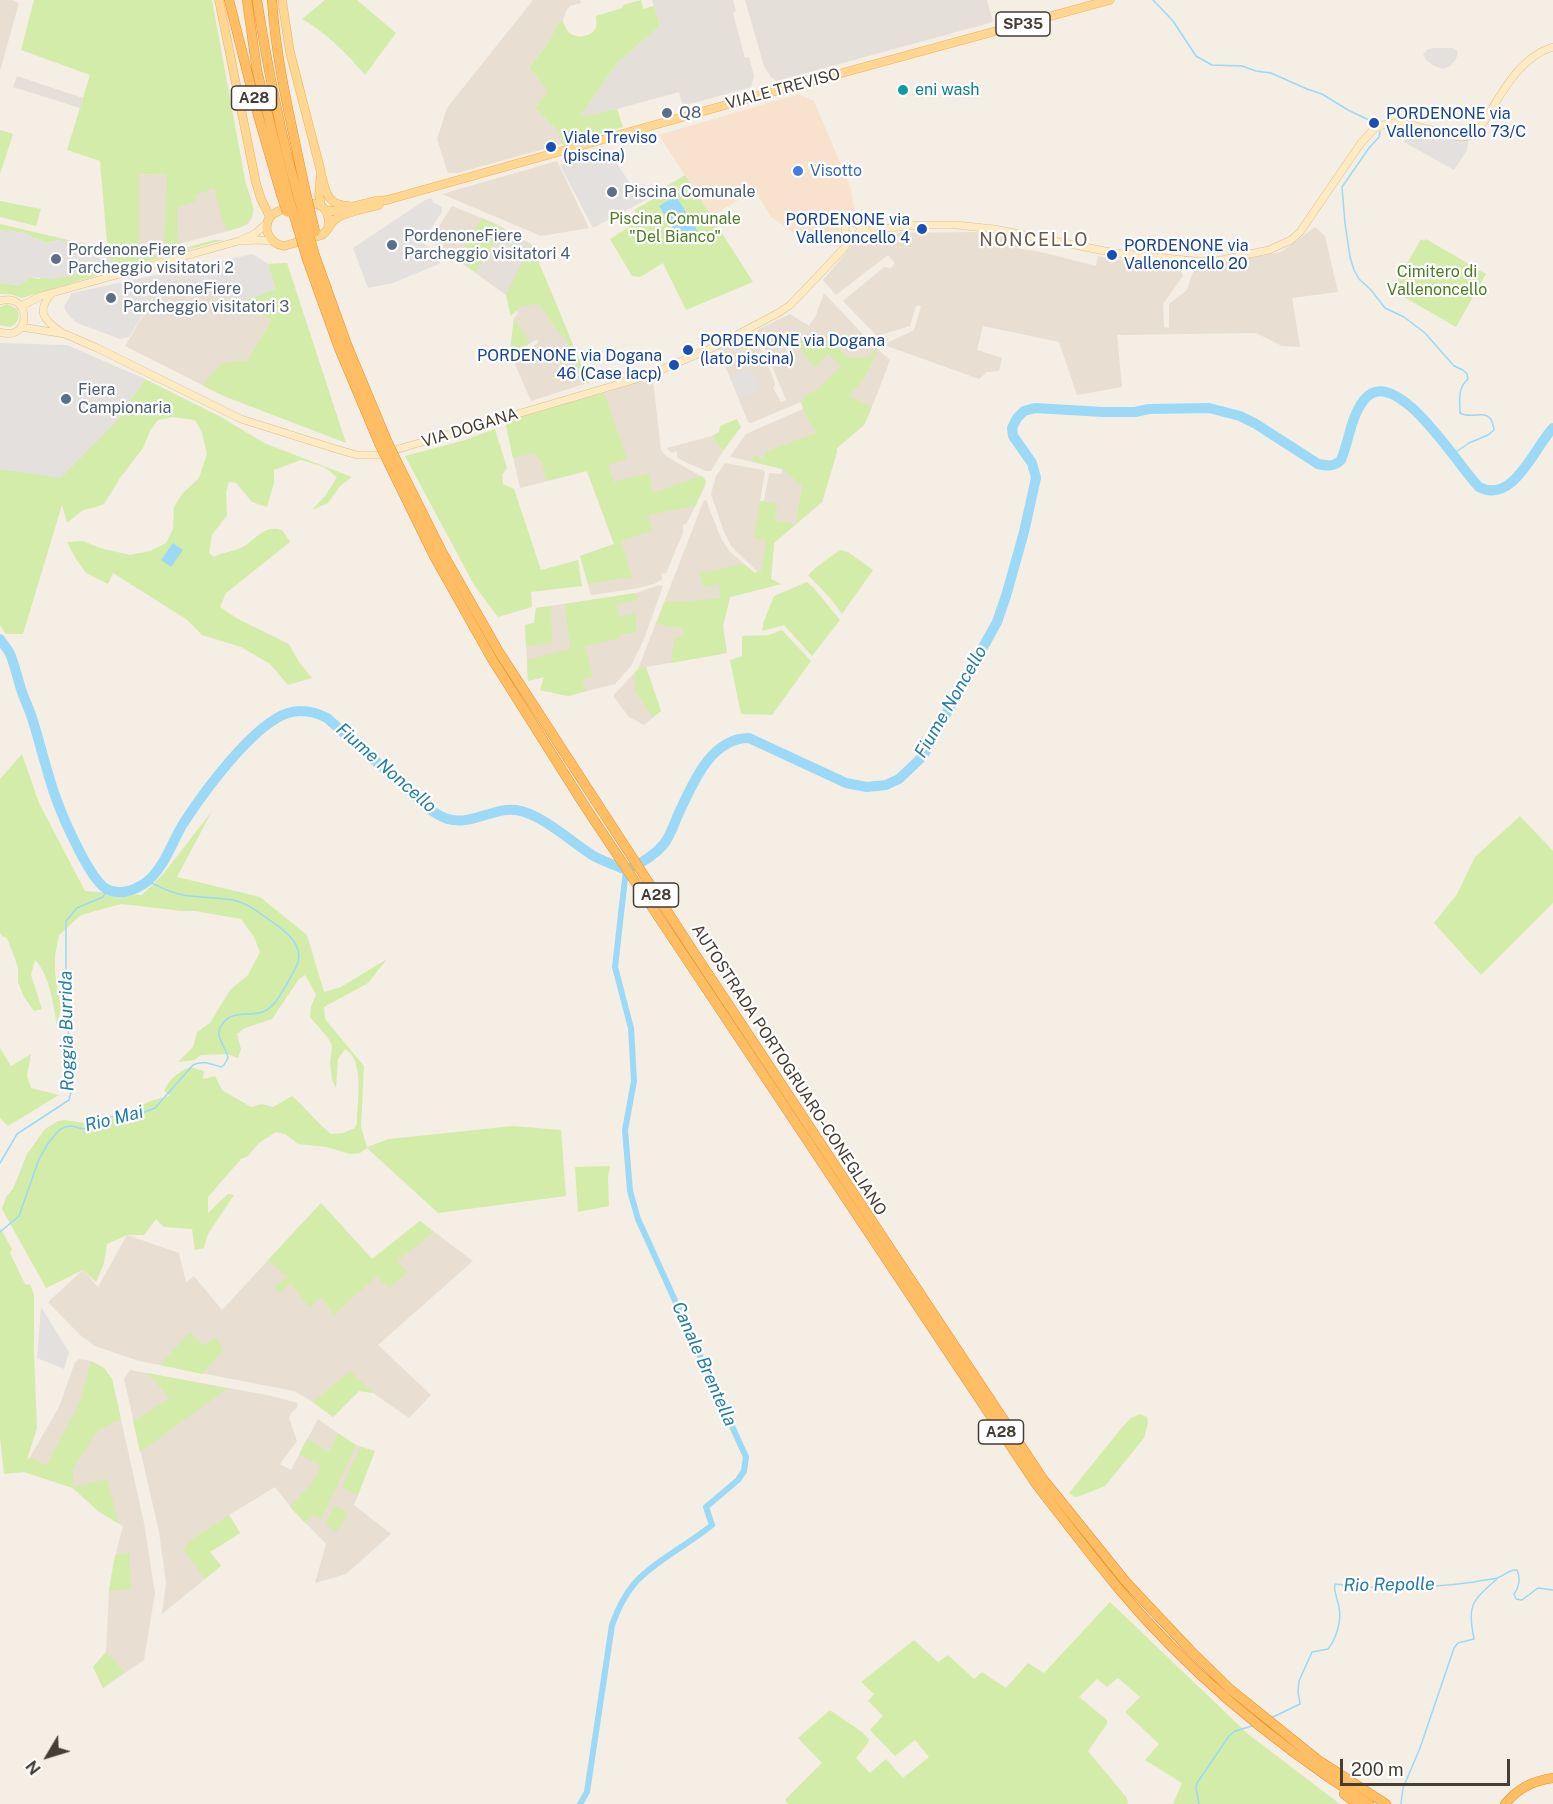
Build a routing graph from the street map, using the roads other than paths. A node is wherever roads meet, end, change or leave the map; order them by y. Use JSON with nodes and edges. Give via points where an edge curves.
{"nodes":[{"id":1,"x":219,"y":0,"type":"edge"},
{"id":2,"x":229,"y":0,"type":"edge"},
{"id":3,"x":247,"y":0,"type":"edge"},
{"id":4,"x":257,"y":0,"type":"edge"},
{"id":5,"x":272,"y":0,"type":"edge"},
{"id":6,"x":282,"y":0,"type":"edge"},
{"id":7,"x":1110,"y":0,"type":"edge"},
{"id":8,"x":1553,"y":47,"type":"edge"},
{"id":9,"x":321,"y":172,"type":"junction"},
{"id":10,"x":292,"y":191,"type":"junction"},
{"id":11,"x":387,"y":200,"type":"junction"},
{"id":12,"x":354,"y":206,"type":"junction"},
{"id":13,"x":324,"y":207,"type":"junction"},
{"id":14,"x":269,"y":220,"type":"junction"},
{"id":15,"x":329,"y":225,"type":"junction"},
{"id":16,"x":860,"y":231,"type":"junction"},
{"id":17,"x":851,"y":237,"type":"junction"},
{"id":18,"x":239,"y":241,"type":"junction"},
{"id":19,"x":272,"y":241,"type":"junction"},
{"id":20,"x":312,"y":257,"type":"junction"},
{"id":21,"x":51,"y":293,"type":"junction"},
{"id":22,"x":0,"y":301,"type":"edge"},
{"id":23,"x":21,"y":306,"type":"junction"},
{"id":24,"x":21,"y":327,"type":"junction"},
{"id":25,"x":0,"y":332,"type":"edge"},
{"id":26,"x":63,"y":333,"type":"junction"},
{"id":27,"x":383,"y":442,"type":"junction"},
{"id":28,"x":1280,"y":1738,"type":"junction"},
{"id":29,"x":1553,"y":1778,"type":"edge"},
{"id":30,"x":1357,"y":1804,"type":"edge"},
{"id":31,"x":1369,"y":1804,"type":"edge"},
{"id":32,"x":1386,"y":1804,"type":"edge"},
{"id":33,"x":1505,"y":1804,"type":"edge"}],
"edges":[{"from":1,"to":14,"type":"main road","via":[[256,183]]},
{"from":2,"to":10,"type":"highway","number":"A28","via":[[261,125]]},
{"from":3,"to":10,"type":"highway","name":"AUTOSTRADA PORTOGRUARO-CONEGLIANO","number":"A28","via":[[257,71]]},
{"from":4,"to":10,"type":"highway","name":"AUTOSTRADA PORTOGRUARO-CONEGLIANO","number":"A28"},
{"from":5,"to":10,"type":"highway"},
{"from":6,"to":9,"type":"main road","via":[[290,52]]},
{"from":7,"to":11,"type":"main road","name":"VIALE TREVISO","number":"SP35"},
{"from":8,"to":16,"type":"street","via":[[1533,55],[1478,131],[1469,136],[1398,122],[1374,129],[1300,232],[1269,250],[1196,261],[1115,253],[956,225]]},
{"from":9,"to":12,"type":"main road","via":[[332,201]]},
{"from":9,"to":13,"type":"main road","via":[[319,195]]},
{"from":10,"to":20,"type":"highway","number":"A28","bridge":true},
{"from":10,"to":20,"type":"highway","name":"AUTOSTRADA PORTOGRUARO-CONEGLIANO","number":"A28","bridge":true},
{"from":11,"to":12,"type":"main road","name":"VIALE TREVISO","number":"SP35"},
{"from":11,"to":15,"type":"main road","name":"VIALE TREVISO","number":"SP35","via":[[341,216]]},
{"from":12,"to":13,"type":"main road","name":"VIALE TREVISO","number":"SP35","via":[[334,211]]},
{"from":13,"to":14,"type":"main road","name":"VIALE TREVISO","number":"SP35","via":[[305,202],[277,212]]},
{"from":13,"to":15,"type":"main road"},
{"from":14,"to":18,"type":"street","name":"VIALE TREVISO","via":[[256,233]]},
{"from":14,"to":19,"type":"main road"},
{"from":15,"to":19,"type":"main road","name":"VIALE TREVISO","number":"SP35","via":[[322,235],[303,241],[284,246]]},
{"from":16,"to":17,"type":"street","name":"VIA DOGANA"},
{"from":16,"to":17,"type":"street","name":"VIA DOGANA","via":[[856,223],[849,223],[845,232]]},
{"from":17,"to":26,"type":"street","name":"VIA DOGANA","via":[[789,305],[714,347],[633,380],[378,455],[357,455],[241,419]]},
{"from":18,"to":19,"type":"street","name":"VIALE TREVISO"},
{"from":18,"to":21,"type":"street","name":"VIALE TREVISO"},
{"from":20,"to":27,"type":"highway","name":"AUTOSTRADA PORTOGRUARO-CONEGLIANO","number":"A28"},
{"from":20,"to":27,"type":"highway","name":"AUTOSTRADA PORTOGRUARO-CONEGLIANO","number":"A28","via":[[318,292],[354,389]]},
{"from":21,"to":23,"type":"street","name":"VIALE TREVISO"},
{"from":21,"to":26,"type":"street","name":"VIA DOGANA","via":[[44,303],[45,318]]},
{"from":22,"to":23,"type":"street","via":[[12,300]]},
{"from":23,"to":24,"type":"street","via":[[25,316]]},
{"from":24,"to":25,"type":"street","via":[[12,333]]},
{"from":24,"to":26,"type":"street","name":"VIA DOGANA"},
{"from":27,"to":28,"type":"highway","name":"AUTOSTRADA PORTOGRUARO-CONEGLIANO","number":"A28","bridge":true,"via":[[496,656],[592,818],[1043,1479],[1126,1582],[1247,1710]]},
{"from":28,"to":30,"type":"highway","via":[[1301,1764]]},
{"from":28,"to":31,"type":"highway","name":"AUTOSTRADA PORTOGRUARO-CONEGLIANO","number":"A28","via":[[1316,1769]]},
{"from":28,"to":32,"type":"highway","name":"AUTOSTRADA PORTOGRUARO-CONEGLIANO","number":"A28"},
{"from":29,"to":33,"type":"highway","via":[[1530,1783]]}]}
